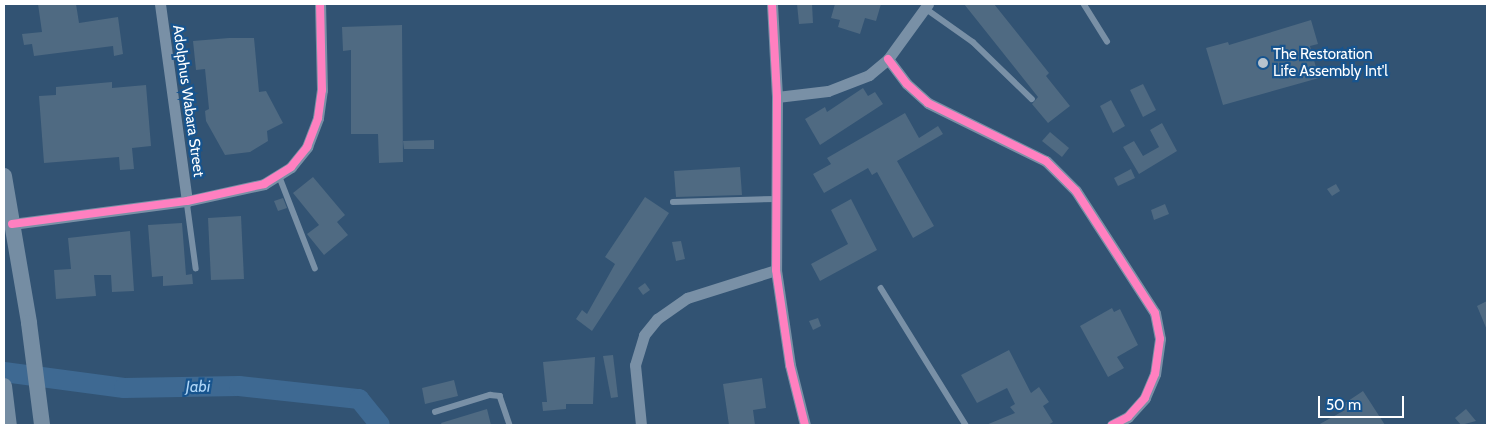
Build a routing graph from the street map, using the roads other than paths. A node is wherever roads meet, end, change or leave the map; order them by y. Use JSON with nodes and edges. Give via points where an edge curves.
{"nodes":[{"id":1,"x":160,"y":4,"type":"edge"},
{"id":2,"x":320,"y":4,"type":"edge"},
{"id":3,"x":772,"y":4,"type":"edge"},
{"id":4,"x":1084,"y":4,"type":"edge"},
{"id":5,"x":927,"y":6,"type":"edge"},
{"id":6,"x":1107,"y":41,"type":"dead end"},
{"id":7,"x":888,"y":59,"type":"junction"},
{"id":8,"x":777,"y":97,"type":"junction"},
{"id":9,"x":1032,"y":99,"type":"dead end"},
{"id":10,"x":279,"y":175,"type":"junction"},
{"id":11,"x":4,"y":176,"type":"edge"},
{"id":12,"x":777,"y":198,"type":"junction"},
{"id":13,"x":187,"y":201,"type":"junction"},
{"id":14,"x":673,"y":202,"type":"dead end"},
{"id":15,"x":12,"y":224,"type":"junction"},
{"id":16,"x":196,"y":268,"type":"dead end"},
{"id":17,"x":314,"y":268,"type":"dead end"},
{"id":18,"x":776,"y":270,"type":"junction"},
{"id":19,"x":881,"y":288,"type":"dead end"},
{"id":20,"x":4,"y":386,"type":"edge"},
{"id":21,"x":435,"y":412,"type":"dead end"},
{"id":22,"x":42,"y":418,"type":"edge"},
{"id":23,"x":9,"y":421,"type":"edge"},
{"id":24,"x":510,"y":425,"type":"edge"},
{"id":25,"x":641,"y":425,"type":"edge"},
{"id":26,"x":805,"y":425,"type":"edge"},
{"id":27,"x":966,"y":425,"type":"edge"},
{"id":28,"x":1112,"y":425,"type":"edge"}],
"edges":[{"from":1,"to":13,"type":"street","name":"Adolphus Wabara Street"},
{"from":2,"to":10,"type":"street","via":[[322,90],[318,118],[307,147],[291,167]]},
{"from":3,"to":8,"type":"street"},
{"from":4,"to":6,"type":"lane"},
{"from":5,"to":7,"type":"street"},
{"from":5,"to":9,"type":"lane","via":[[973,42]]},
{"from":7,"to":8,"type":"street","via":[[847,85],[828,91]]},
{"from":7,"to":28,"type":"street","via":[[907,84],[928,102],[1046,161],[1076,191],[1156,312],[1160,339],[1155,374],[1144,398],[1128,416]]},
{"from":8,"to":12,"type":"street"},
{"from":10,"to":13,"type":"street","via":[[264,184]]},
{"from":10,"to":17,"type":"lane"},
{"from":11,"to":15,"type":"main road"},
{"from":12,"to":14,"type":"lane"},
{"from":12,"to":18,"type":"street"},
{"from":13,"to":15,"type":"street"},
{"from":13,"to":16,"type":"lane"},
{"from":15,"to":22,"type":"main road"},
{"from":18,"to":25,"type":"street","via":[[687,298],[657,319],[644,335],[635,365]]},
{"from":18,"to":26,"type":"street","via":[[790,365]]},
{"from":19,"to":27,"type":"lane"},
{"from":20,"to":23,"type":"main road"},
{"from":21,"to":24,"type":"lane","via":[[490,395],[500,396]]}]}
